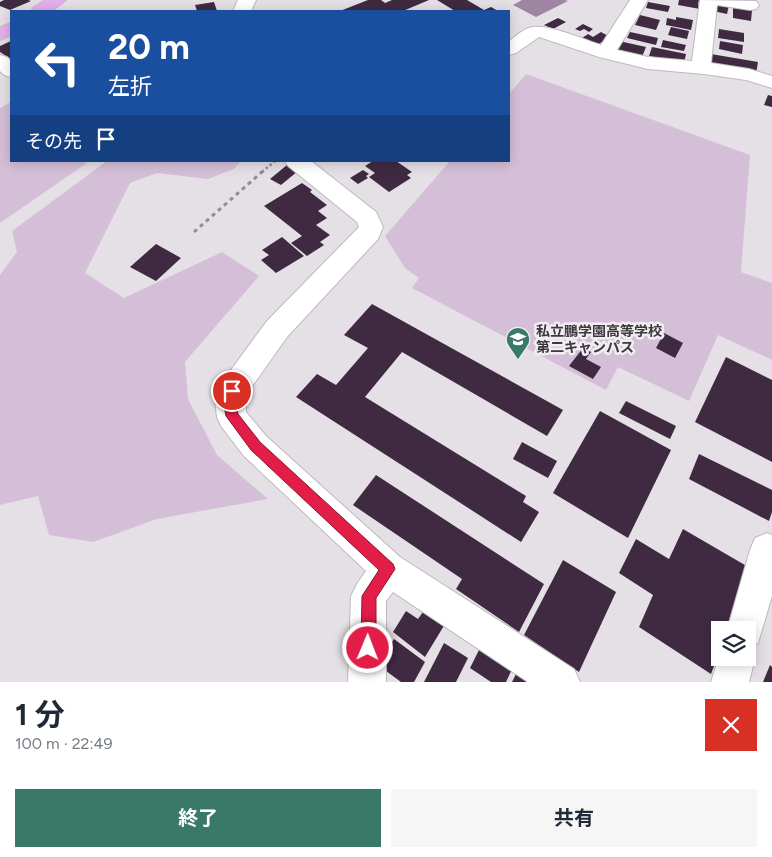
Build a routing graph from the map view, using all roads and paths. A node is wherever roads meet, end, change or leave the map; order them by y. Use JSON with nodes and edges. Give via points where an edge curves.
{"nodes":[{"id":1,"x":57,"y":0,"type":"edge"},
{"id":2,"x":639,"y":0,"type":"edge"},
{"id":3,"x":709,"y":0,"type":"edge"},
{"id":4,"x":716,"y":0,"type":"edge"},
{"id":5,"x":750,"y":5,"type":"dead end"},
{"id":6,"x":42,"y":10,"type":"edge"},
{"id":7,"x":510,"y":48,"type":"edge"},
{"id":8,"x":606,"y":53,"type":"junction"},
{"id":9,"x":0,"y":61,"type":"edge"},
{"id":10,"x":701,"y":68,"type":"junction"},
{"id":11,"x":10,"y":70,"type":"edge"},
{"id":12,"x":772,"y":82,"type":"edge"},
{"id":13,"x":274,"y":162,"type":"edge"},
{"id":14,"x":297,"y":162,"type":"edge"},
{"id":15,"x":194,"y":232,"type":"dead end"},
{"id":16,"x":768,"y":550,"type":"dead end"},
{"id":17,"x":388,"y":569,"type":"junction"},
{"id":18,"x":748,"y":621,"type":"edge"},
{"id":19,"x":735,"y":666,"type":"edge"},
{"id":20,"x":368,"y":682,"type":"edge"},
{"id":21,"x":561,"y":682,"type":"edge"},
{"id":22,"x":730,"y":682,"type":"edge"}],
"edges":[{"from":1,"to":6,"type":"main road"},
{"from":2,"to":8,"type":"street"},
{"from":3,"to":10,"type":"street"},
{"from":4,"to":5,"type":"street"},
{"from":7,"to":8,"type":"street","via":[[537,31]]},
{"from":8,"to":10,"type":"street","via":[[648,63]]},
{"from":9,"to":11,"type":"street"},
{"from":10,"to":12,"type":"street"},
{"from":13,"to":15,"type":"path"},
{"from":14,"to":17,"type":"street","via":[[368,218],[371,227],[369,233],[277,329],[232,391],[230,410],[255,446]]},
{"from":16,"to":18,"type":"street"},
{"from":17,"to":20,"type":"street","via":[[369,596]]},
{"from":17,"to":21,"type":"street"},
{"from":19,"to":22,"type":"street"}]}
